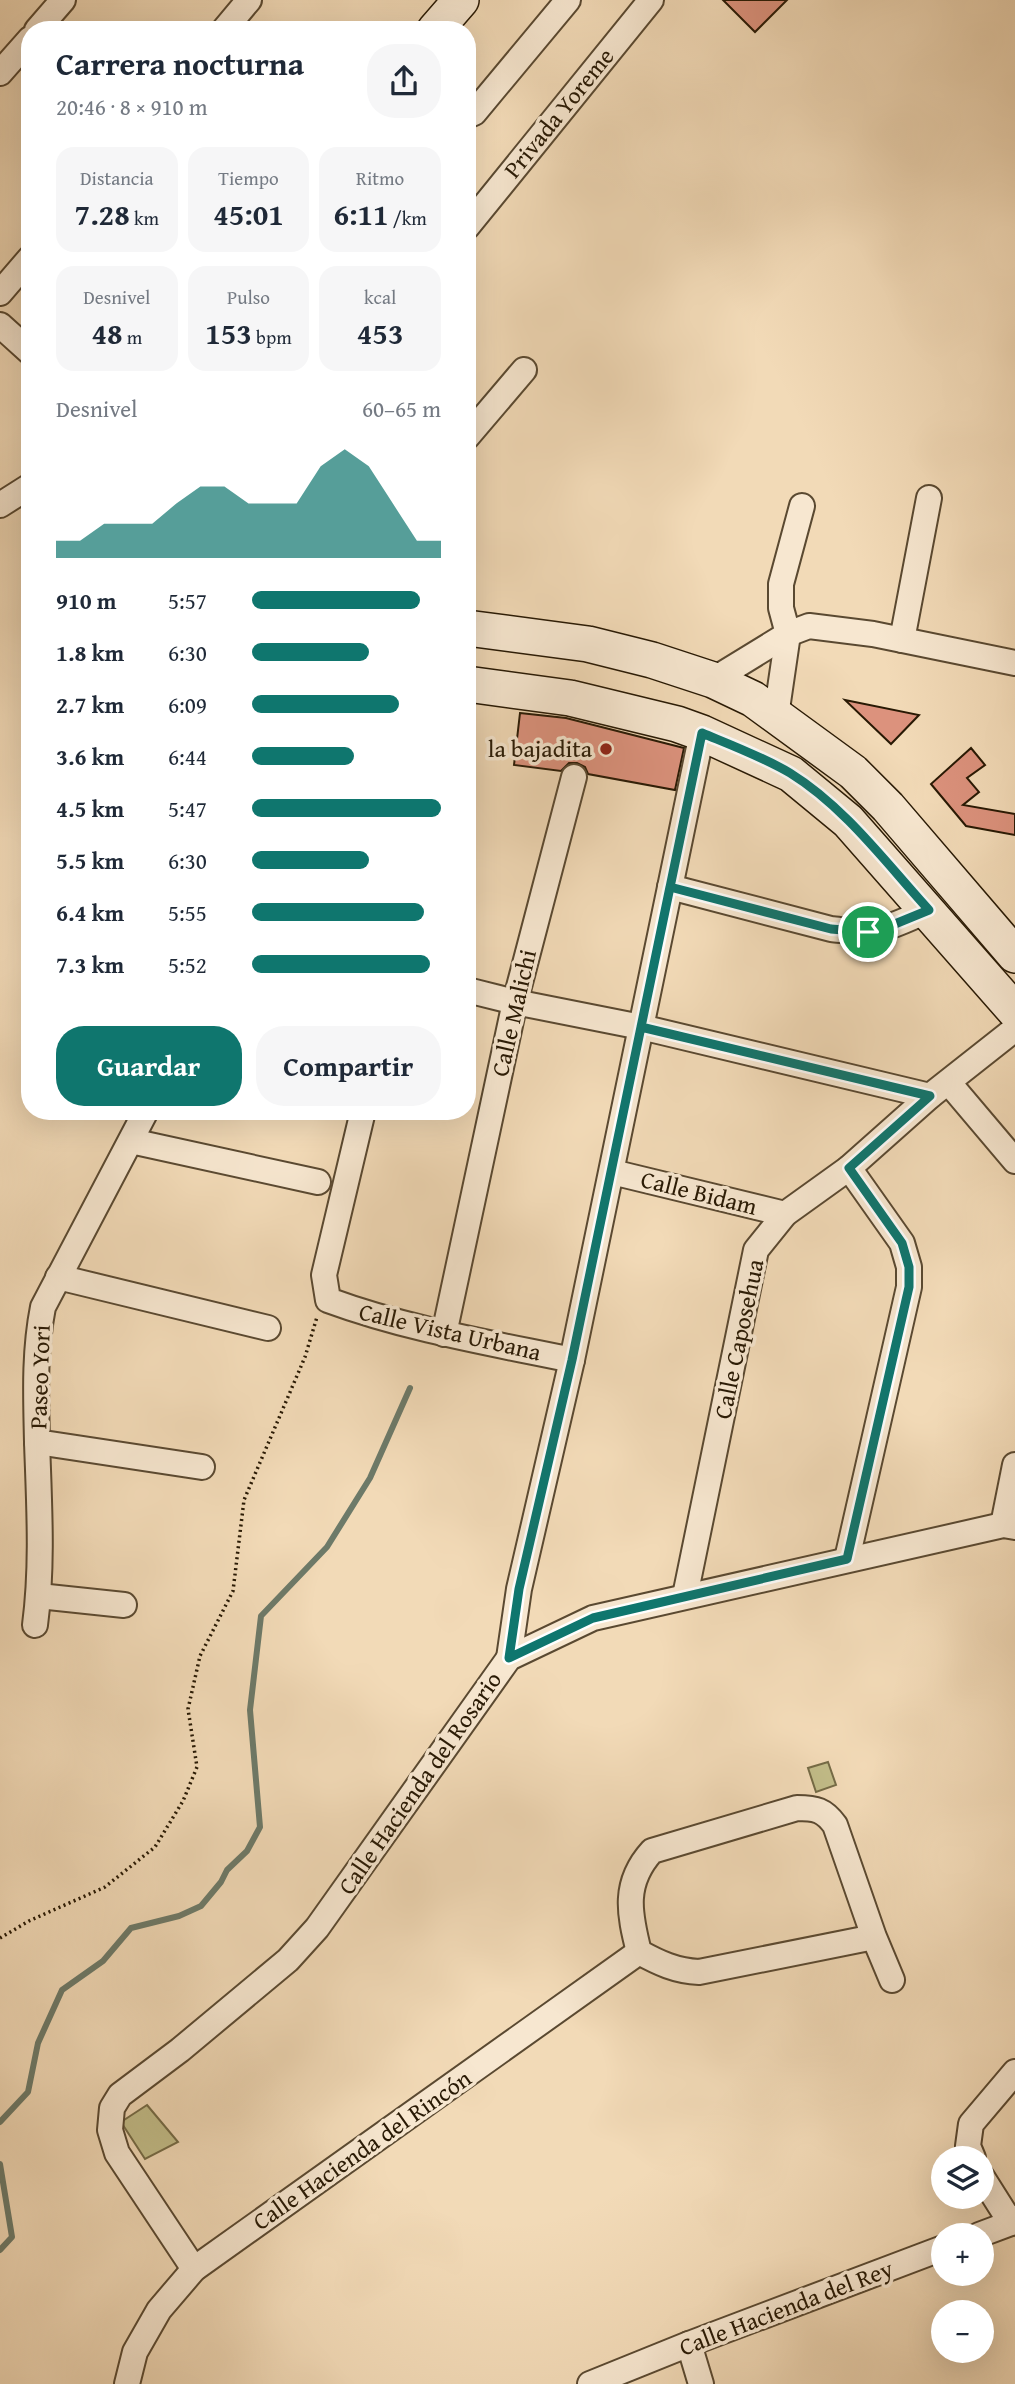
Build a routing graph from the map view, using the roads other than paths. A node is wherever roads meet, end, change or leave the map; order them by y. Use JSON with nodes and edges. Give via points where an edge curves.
{"nodes":[{"id":1,"x":63,"y":0,"type":"edge"},
{"id":2,"x":249,"y":0,"type":"edge"},
{"id":3,"x":486,"y":0,"type":"edge"},
{"id":4,"x":568,"y":0,"type":"edge"},
{"id":5,"x":651,"y":0,"type":"edge"},
{"id":6,"x":448,"y":16,"type":"edge"},
{"id":7,"x":45,"y":21,"type":"edge"},
{"id":8,"x":232,"y":21,"type":"edge"},
{"id":9,"x":21,"y":48,"type":"edge"},
{"id":10,"x":0,"y":73,"type":"edge"},
{"id":11,"x":476,"y":111,"type":"edge"},
{"id":12,"x":476,"y":216,"type":"edge"},
{"id":13,"x":21,"y":268,"type":"edge"},
{"id":14,"x":0,"y":293,"type":"edge"},
{"id":15,"x":0,"y":325,"type":"edge"},
{"id":16,"x":21,"y":344,"type":"edge"},
{"id":17,"x":524,"y":370,"type":"dead end"},
{"id":18,"x":476,"y":426,"type":"edge"},
{"id":19,"x":21,"y":492,"type":"edge"},
{"id":20,"x":929,"y":498,"type":"dead end"},
{"id":21,"x":0,"y":505,"type":"edge"},
{"id":22,"x":802,"y":506,"type":"dead end"},
{"id":23,"x":476,"y":629,"type":"edge"},
{"id":24,"x":788,"y":634,"type":"junction"},
{"id":25,"x":902,"y":640,"type":"junction"},
{"id":26,"x":1015,"y":663,"type":"edge"},
{"id":27,"x":713,"y":680,"type":"junction"},
{"id":28,"x":476,"y":685,"type":"edge"},
{"id":29,"x":776,"y":716,"type":"junction"},
{"id":30,"x":702,"y":733,"type":"junction"},
{"id":31,"x":574,"y":777,"type":"dead end"},
{"id":32,"x":670,"y":887,"type":"junction"},
{"id":33,"x":929,"y":910,"type":"junction"},
{"id":34,"x":1015,"y":955,"type":"edge"},
{"id":35,"x":476,"y":992,"type":"edge"},
{"id":36,"x":515,"y":1002,"type":"junction"},
{"id":37,"x":1015,"y":1010,"type":"edge"},
{"id":38,"x":641,"y":1027,"type":"junction"},
{"id":39,"x":1015,"y":1029,"type":"edge"},
{"id":40,"x":940,"y":1090,"type":"junction"},
{"id":41,"x":142,"y":1120,"type":"edge"},
{"id":42,"x":361,"y":1120,"type":"edge"},
{"id":43,"x":131,"y":1141,"type":"junction"},
{"id":44,"x":1015,"y":1161,"type":"edge"},
{"id":45,"x":849,"y":1168,"type":"junction"},
{"id":46,"x":612,"y":1172,"type":"junction"},
{"id":47,"x":318,"y":1182,"type":"dead end"},
{"id":48,"x":785,"y":1214,"type":"junction"},
{"id":49,"x":58,"y":1277,"type":"junction"},
{"id":50,"x":268,"y":1328,"type":"dead end"},
{"id":51,"x":444,"y":1334,"type":"junction"},
{"id":52,"x":572,"y":1360,"type":"junction"},
{"id":53,"x":37,"y":1442,"type":"junction"},
{"id":54,"x":1015,"y":1465,"type":"edge"},
{"id":55,"x":202,"y":1467,"type":"dead end"},
{"id":56,"x":1009,"y":1526,"type":"edge"},
{"id":57,"x":847,"y":1559,"type":"junction"},
{"id":58,"x":39,"y":1596,"type":"junction"},
{"id":59,"x":685,"y":1597,"type":"junction"},
{"id":60,"x":124,"y":1605,"type":"dead end"},
{"id":61,"x":35,"y":1625,"type":"dead end"},
{"id":62,"x":509,"y":1658,"type":"junction"},
{"id":63,"x":874,"y":1937,"type":"junction"},
{"id":64,"x":639,"y":1952,"type":"junction"},
{"id":65,"x":892,"y":1980,"type":"dead end"},
{"id":66,"x":1015,"y":2073,"type":"edge"},
{"id":67,"x":968,"y":2146,"type":"edge"},
{"id":68,"x":994,"y":2194,"type":"edge"},
{"id":69,"x":1013,"y":2220,"type":"edge"},
{"id":70,"x":994,"y":2228,"type":"edge"},
{"id":71,"x":931,"y":2253,"type":"edge"},
{"id":72,"x":194,"y":2269,"type":"junction"},
{"id":73,"x":689,"y":2344,"type":"junction"},
{"id":74,"x":127,"y":2384,"type":"edge"},
{"id":75,"x":590,"y":2384,"type":"edge"},
{"id":76,"x":701,"y":2384,"type":"edge"}],
"edges":[{"from":1,"to":7,"type":"street"},
{"from":2,"to":8,"type":"street"},
{"from":3,"to":6,"type":"main road"},
{"from":4,"to":11,"type":"street"},
{"from":5,"to":12,"type":"street","name":"Privada Yoreme"},
{"from":9,"to":10,"type":"street"},
{"from":13,"to":14,"type":"street"},
{"from":15,"to":16,"type":"street"},
{"from":17,"to":18,"type":"street"},
{"from":19,"to":21,"type":"street"},
{"from":20,"to":25,"type":"street"},
{"from":22,"to":24,"type":"street","via":[[781,584]]},
{"from":23,"to":27,"type":"main road","via":[[588,644]]},
{"from":24,"to":25,"type":"street","via":[[818,626]]},
{"from":24,"to":27,"type":"street"},
{"from":24,"to":29,"type":"street"},
{"from":25,"to":26,"type":"street"},
{"from":27,"to":29,"type":"main road"},
{"from":28,"to":30,"type":"main road","via":[[593,703]]},
{"from":29,"to":34,"type":"main road","via":[[888,807]]},
{"from":30,"to":32,"type":"street"},
{"from":30,"to":33,"type":"main road","via":[[790,774],[817,794],[848,821]]},
{"from":31,"to":36,"type":"street","name":"Calle Malichi"},
{"from":32,"to":33,"type":"street","via":[[831,929],[868,932]]},
{"from":32,"to":38,"type":"street"},
{"from":33,"to":37,"type":"main road"},
{"from":35,"to":36,"type":"street"},
{"from":36,"to":38,"type":"street"},
{"from":36,"to":51,"type":"street","name":"Calle Malichi"},
{"from":38,"to":40,"type":"street"},
{"from":38,"to":46,"type":"street"},
{"from":39,"to":40,"type":"street","name":"Calle Caposehua"},
{"from":40,"to":44,"type":"street"},
{"from":40,"to":45,"type":"street","name":"Calle Caposehua"},
{"from":41,"to":43,"type":"street","name":"Paseo Yori"},
{"from":42,"to":51,"type":"street","name":"Calle Vista Urbana","via":[[324,1275],[328,1300]]},
{"from":43,"to":47,"type":"street"},
{"from":43,"to":49,"type":"street","name":"Paseo Yori"},
{"from":45,"to":48,"type":"street","name":"Calle Caposehua"},
{"from":45,"to":57,"type":"street","via":[[902,1243],[909,1287]]},
{"from":46,"to":48,"type":"street","name":"Calle Bidam"},
{"from":46,"to":52,"type":"street"},
{"from":48,"to":59,"type":"street","name":"Calle Caposehua","via":[[756,1250]]},
{"from":49,"to":50,"type":"street"},
{"from":49,"to":53,"type":"street","name":"Paseo Yori","via":[[43,1307],[37,1338]]},
{"from":51,"to":52,"type":"street","name":"Calle Vista Urbana"},
{"from":52,"to":62,"type":"street","via":[[519,1589]]},
{"from":53,"to":55,"type":"street"},
{"from":53,"to":58,"type":"street","name":"Paseo Yori"},
{"from":54,"to":56,"type":"street"},
{"from":56,"to":57,"type":"street","name":"Calle Hacienda del Rosario"},
{"from":57,"to":59,"type":"street","name":"Calle Hacienda del Rosario"},
{"from":58,"to":60,"type":"street"},
{"from":58,"to":61,"type":"street","name":"Paseo Yori"},
{"from":59,"to":62,"type":"street","name":"Calle Hacienda del Rosario","via":[[593,1618]]},
{"from":62,"to":72,"type":"street","name":"Calle Hacienda del Rosario","via":[[317,1928],[288,1960],[120,2095],[112,2108],[110,2130],[117,2153]]},
{"from":63,"to":64,"type":"street","via":[[699,1972],[671,1968]]},
{"from":63,"to":64,"type":"street","via":[[835,1825],[815,1808],[797,1808],[652,1852],[638,1866],[632,1884]]},
{"from":63,"to":65,"type":"street"},
{"from":64,"to":72,"type":"street","name":"Calle Hacienda del Rincón"},
{"from":66,"to":67,"type":"street","via":[[971,2124]]},
{"from":68,"to":69,"type":"street"},
{"from":69,"to":70,"type":"street"},
{"from":71,"to":73,"type":"street","name":"Calle Hacienda del Rey"},
{"from":72,"to":74,"type":"street","name":"Calle Hacienda del Rincón","via":[[159,2310],[135,2352]]},
{"from":73,"to":75,"type":"street","name":"Calle Hacienda del Rey"},
{"from":73,"to":76,"type":"street"}]}
